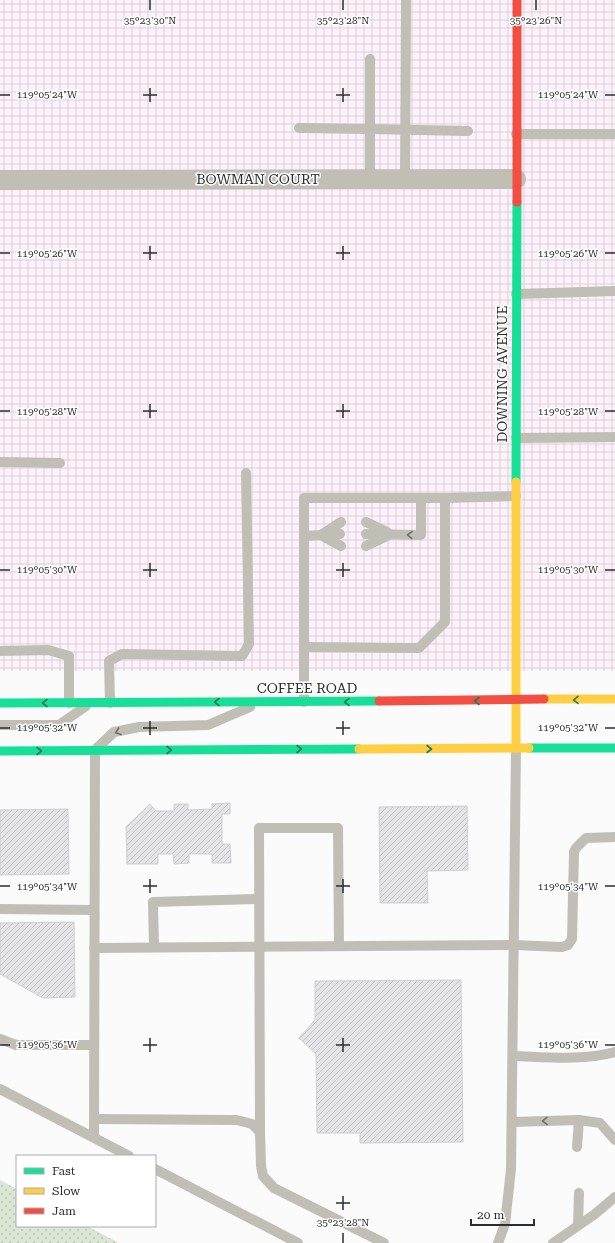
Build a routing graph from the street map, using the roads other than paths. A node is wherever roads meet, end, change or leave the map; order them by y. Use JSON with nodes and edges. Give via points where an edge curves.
{"nodes":[{"id":1,"x":406,"y":0,"type":"edge"},
{"id":2,"x":517,"y":0,"type":"edge"},
{"id":3,"x":370,"y":59,"type":"dead end"},
{"id":4,"x":299,"y":128,"type":"dead end"},
{"id":5,"x":370,"y":130,"type":"junction"},
{"id":6,"x":405,"y":130,"type":"junction"},
{"id":7,"x":468,"y":131,"type":"dead end"},
{"id":8,"x":516,"y":134,"type":"junction"},
{"id":9,"x":615,"y":134,"type":"edge"},
{"id":10,"x":370,"y":178,"type":"junction"},
{"id":11,"x":405,"y":179,"type":"junction"},
{"id":12,"x":516,"y":179,"type":"junction"},
{"id":13,"x":0,"y":180,"type":"edge"},
{"id":14,"x":615,"y":291,"type":"edge"},
{"id":15,"x":516,"y":294,"type":"junction"},
{"id":16,"x":615,"y":437,"type":"edge"},
{"id":17,"x":516,"y":438,"type":"junction"},
{"id":18,"x":0,"y":462,"type":"edge"},
{"id":19,"x":60,"y":463,"type":"dead end"},
{"id":20,"x":246,"y":473,"type":"dead end"},
{"id":21,"x":516,"y":496,"type":"junction"},
{"id":22,"x":421,"y":498,"type":"junction"},
{"id":23,"x":445,"y":498,"type":"junction"},
{"id":24,"x":341,"y":522,"type":"dead end"},
{"id":25,"x":366,"y":522,"type":"dead end"},
{"id":26,"x":340,"y":534,"type":"dead end"},
{"id":27,"x":366,"y":534,"type":"dead end"},
{"id":28,"x":390,"y":534,"type":"junction"},
{"id":29,"x":322,"y":535,"type":"junction"},
{"id":30,"x":304,"y":536,"type":"junction"},
{"id":31,"x":341,"y":546,"type":"dead end"},
{"id":32,"x":366,"y":546,"type":"dead end"},
{"id":33,"x":304,"y":647,"type":"junction"},
{"id":34,"x":0,"y":651,"type":"edge"},
{"id":35,"x":615,"y":699,"type":"edge"},
{"id":36,"x":516,"y":701,"type":"junction"},
{"id":37,"x":263,"y":702,"type":"junction"},
{"id":38,"x":304,"y":702,"type":"junction"},
{"id":39,"x":0,"y":703,"type":"edge"},
{"id":40,"x":69,"y":703,"type":"junction"},
{"id":41,"x":92,"y":703,"type":"junction"},
{"id":42,"x":110,"y":703,"type":"junction"},
{"id":43,"x":0,"y":725,"type":"edge"},
{"id":44,"x":516,"y":748,"type":"junction"},
{"id":45,"x":615,"y":748,"type":"edge"},
{"id":46,"x":95,"y":750,"type":"junction"},
{"id":47,"x":0,"y":751,"type":"edge"},
{"id":48,"x":615,"y":837,"type":"edge"},
{"id":49,"x":259,"y":899,"type":"junction"},
{"id":50,"x":0,"y":909,"type":"edge"},
{"id":51,"x":94,"y":910,"type":"junction"},
{"id":52,"x":514,"y":945,"type":"junction"},
{"id":53,"x":339,"y":946,"type":"junction"},
{"id":54,"x":154,"y":947,"type":"junction"},
{"id":55,"x":259,"y":947,"type":"junction"},
{"id":56,"x":94,"y":948,"type":"junction"},
{"id":57,"x":0,"y":1039,"type":"edge"},
{"id":58,"x":94,"y":1045,"type":"junction"},
{"id":59,"x":615,"y":1052,"type":"edge"},
{"id":60,"x":513,"y":1056,"type":"junction"},
{"id":61,"x":0,"y":1089,"type":"edge"},
{"id":62,"x":94,"y":1119,"type":"junction"},
{"id":63,"x":579,"y":1120,"type":"junction"},
{"id":64,"x":512,"y":1122,"type":"junction"},
{"id":65,"x":260,"y":1132,"type":"junction"},
{"id":66,"x":94,"y":1138,"type":"junction"},
{"id":67,"x":615,"y":1140,"type":"edge"},
{"id":68,"x":577,"y":1147,"type":"dead end"},
{"id":69,"x":127,"y":1155,"type":"edge"},
{"id":70,"x":156,"y":1170,"type":"edge"},
{"id":71,"x":579,"y":1193,"type":"dead end"},
{"id":72,"x":615,"y":1197,"type":"edge"},
{"id":73,"x":578,"y":1224,"type":"junction"},
{"id":74,"x":298,"y":1243,"type":"edge"},
{"id":75,"x":384,"y":1243,"type":"edge"},
{"id":76,"x":498,"y":1243,"type":"edge"},
{"id":77,"x":553,"y":1243,"type":"edge"}],
"edges":[{"from":1,"to":6,"type":"lane"},
{"from":2,"to":8,"type":"main road","name":"DOWNING AVENUE"},
{"from":3,"to":5,"type":"lane"},
{"from":4,"to":5,"type":"lane"},
{"from":5,"to":6,"type":"lane"},
{"from":5,"to":10,"type":"lane"},
{"from":6,"to":7,"type":"lane"},
{"from":6,"to":11,"type":"lane"},
{"from":8,"to":9,"type":"lane"},
{"from":8,"to":12,"type":"main road","name":"DOWNING AVENUE"},
{"from":10,"to":11,"type":"street","name":"BOWMAN COURT"},
{"from":10,"to":13,"type":"street","name":"BOWMAN COURT"},
{"from":11,"to":12,"type":"street","name":"BOWMAN COURT"},
{"from":12,"to":15,"type":"main road","name":"DOWNING AVENUE"},
{"from":14,"to":15,"type":"lane"},
{"from":15,"to":17,"type":"main road","name":"DOWNING AVENUE"},
{"from":16,"to":17,"type":"lane"},
{"from":17,"to":21,"type":"main road","name":"DOWNING AVENUE"},
{"from":18,"to":19,"type":"lane"},
{"from":20,"to":42,"type":"lane","via":[[249,644],[242,656],[122,654],[108,661]]},
{"from":21,"to":23,"type":"lane"},
{"from":21,"to":36,"type":"main road","name":"DOWNING AVENUE"},
{"from":22,"to":23,"type":"lane"},
{"from":22,"to":28,"type":"lane","one_way":true,"via":[[421,535]]},
{"from":22,"to":30,"type":"lane","via":[[304,498]]},
{"from":23,"to":33,"type":"lane","via":[[445,622],[419,648]]},
{"from":24,"to":29,"type":"lane"},
{"from":25,"to":28,"type":"lane"},
{"from":26,"to":29,"type":"lane"},
{"from":27,"to":28,"type":"lane"},
{"from":28,"to":32,"type":"lane"},
{"from":29,"to":30,"type":"lane"},
{"from":29,"to":31,"type":"lane"},
{"from":30,"to":33,"type":"lane"},
{"from":33,"to":38,"type":"lane"},
{"from":34,"to":40,"type":"lane","via":[[48,650],[69,656]]},
{"from":35,"to":36,"type":"main road","name":"COFFEE ROAD","one_way":true},
{"from":36,"to":38,"type":"main road","name":"COFFEE ROAD","one_way":true},
{"from":36,"to":44,"type":"main road","name":"DOWNING AVENUE"},
{"from":37,"to":38,"type":"main road","name":"COFFEE ROAD"},
{"from":37,"to":42,"type":"main road","name":"COFFEE ROAD","one_way":true},
{"from":37,"to":46,"type":"lane","one_way":true,"via":[[208,725],[140,727],[114,732]]},
{"from":40,"to":39,"type":"main road","name":"COFFEE ROAD","one_way":true},
{"from":40,"to":41,"type":"main road","name":"COFFEE ROAD"},
{"from":41,"to":42,"type":"main road","name":"COFFEE ROAD"},
{"from":41,"to":43,"type":"lane","via":[[59,724]]},
{"from":44,"to":45,"type":"main road"},
{"from":46,"to":44,"type":"main road","one_way":true},
{"from":44,"to":52,"type":"lane"},
{"from":47,"to":46,"type":"main road","one_way":true},
{"from":46,"to":51,"type":"lane"},
{"from":48,"to":52,"type":"lane","via":[[586,838],[574,852],[572,938],[568,945]]},
{"from":49,"to":53,"type":"lane","via":[[259,828],[338,828]]},
{"from":49,"to":54,"type":"lane","via":[[153,902]]},
{"from":49,"to":55,"type":"lane"},
{"from":50,"to":51,"type":"lane"},
{"from":51,"to":56,"type":"lane"},
{"from":52,"to":53,"type":"lane"},
{"from":52,"to":60,"type":"lane"},
{"from":53,"to":55,"type":"lane"},
{"from":54,"to":55,"type":"lane"},
{"from":54,"to":56,"type":"lane"},
{"from":55,"to":65,"type":"lane"},
{"from":56,"to":58,"type":"lane"},
{"from":57,"to":58,"type":"lane","via":[[16,1045]]},
{"from":58,"to":62,"type":"lane"},
{"from":59,"to":60,"type":"lane","via":[[576,1058]]},
{"from":60,"to":64,"type":"lane"},
{"from":61,"to":66,"type":"lane"},
{"from":62,"to":65,"type":"lane","via":[[237,1120],[252,1124]]},
{"from":62,"to":66,"type":"lane"},
{"from":63,"to":64,"type":"lane","one_way":true},
{"from":63,"to":67,"type":"lane","via":[[600,1123]]},
{"from":63,"to":68,"type":"lane"},
{"from":64,"to":76,"type":"lane","via":[[511,1169],[505,1224]]},
{"from":65,"to":75,"type":"lane","via":[[263,1176],[274,1188]]},
{"from":66,"to":69,"type":"lane"},
{"from":70,"to":74,"type":"lane"},
{"from":71,"to":73,"type":"lane"},
{"from":72,"to":73,"type":"lane"},
{"from":73,"to":77,"type":"lane"}]}
